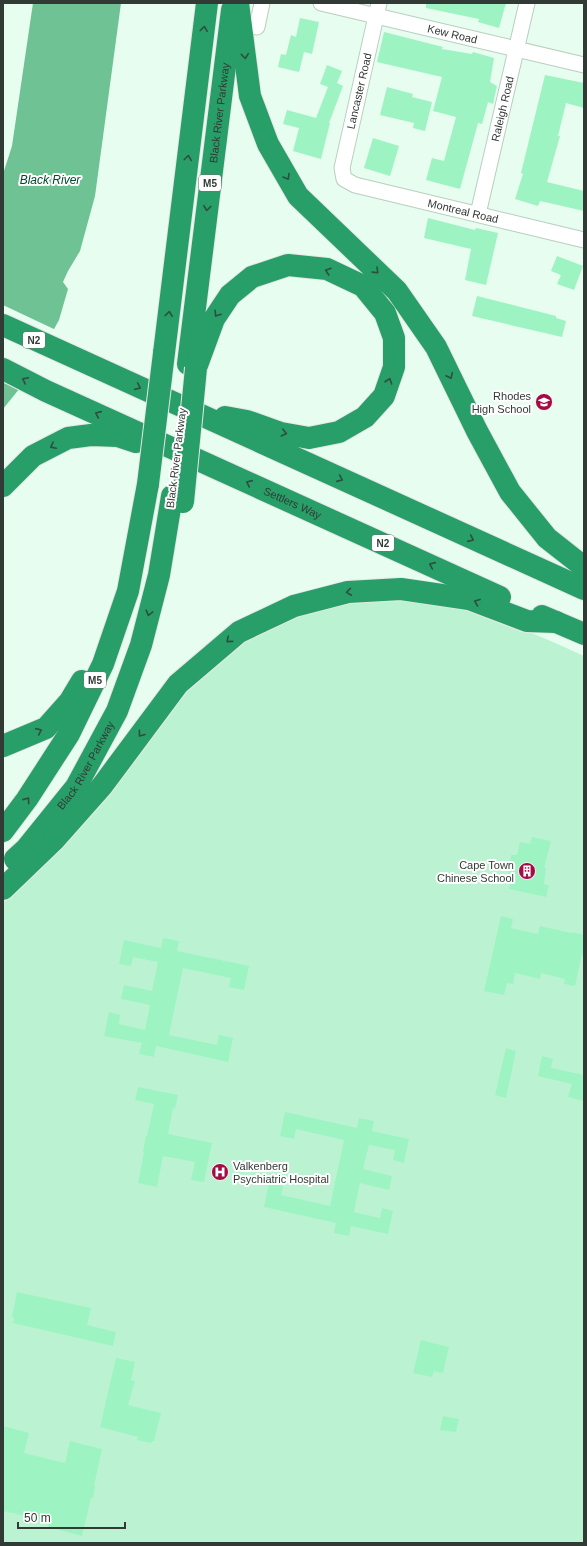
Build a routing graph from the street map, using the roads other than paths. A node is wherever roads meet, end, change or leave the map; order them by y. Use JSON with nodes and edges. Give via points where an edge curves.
{"nodes":[{"id":1,"x":207,"y":3,"type":"edge"},
{"id":2,"x":233,"y":3,"type":"edge"},
{"id":3,"x":238,"y":3,"type":"edge"},
{"id":4,"x":262,"y":3,"type":"edge"},
{"id":5,"x":321,"y":3,"type":"edge"},
{"id":6,"x":527,"y":3,"type":"edge"},
{"id":7,"x":378,"y":10,"type":"edge"},
{"id":8,"x":257,"y":27,"type":"dead end"},
{"id":9,"x":516,"y":49,"type":"junction"},
{"id":10,"x":584,"y":65,"type":"edge"},
{"id":11,"x":344,"y":179,"type":"joint"},
{"id":12,"x":478,"y":214,"type":"junction"},
{"id":13,"x":584,"y":240,"type":"edge"},
{"id":14,"x":3,"y":325,"type":"edge"},
{"id":15,"x":192,"y":366,"type":"junction"},
{"id":16,"x":3,"y":369,"type":"edge"},
{"id":17,"x":196,"y":413,"type":"junction"},
{"id":18,"x":210,"y":465,"type":"junction"},
{"id":19,"x":3,"y":486,"type":"edge"},
{"id":20,"x":144,"y":509,"type":"junction"},
{"id":21,"x":584,"y":567,"type":"edge"},
{"id":22,"x":584,"y":589,"type":"edge"},
{"id":23,"x":556,"y":622,"type":"junction"},
{"id":24,"x":584,"y":634,"type":"edge"},
{"id":25,"x":3,"y":746,"type":"edge"},
{"id":26,"x":3,"y":831,"type":"edge"},
{"id":27,"x":3,"y":871,"type":"edge"},
{"id":28,"x":3,"y":888,"type":"edge"}],
"edges":[{"from":20,"to":1,"type":"highway","number":"M5","one_way":true,"bridge":true},
{"from":2,"to":15,"type":"highway","name":"Black River Parkway","number":"M5","one_way":true},
{"from":3,"to":21,"type":"highway","one_way":true,"via":[[250,96],[268,144],[298,196],[397,291],[436,347],[477,432],[510,492],[547,538]]},
{"from":4,"to":8,"type":"street"},
{"from":5,"to":7,"type":"street","name":"Kew Road"},
{"from":6,"to":9,"type":"street","name":"Raleigh Road"},
{"from":7,"to":9,"type":"street","name":"Kew Road"},
{"from":7,"to":11,"type":"street","name":"Lancaster Road","via":[[342,168]]},
{"from":9,"to":10,"type":"street","name":"Kew Road"},
{"from":9,"to":12,"type":"street","name":"Raleigh Road"},
{"from":11,"to":12,"type":"street","name":"Montreal Road","via":[[355,185]]},
{"from":12,"to":13,"type":"street","name":"Montreal Road"},
{"from":14,"to":17,"type":"highway","number":"N2","one_way":true},
{"from":17,"to":15,"type":"highway","one_way":true,"via":[[247,420],[281,433],[309,438],[339,432],[365,417],[384,396],[394,367],[394,338],[385,313],[363,286],[327,269],[288,265],[252,277],[230,295],[214,318]]},
{"from":15,"to":27,"type":"highway","name":"Black River Parkway","number":"M5","one_way":true,"via":[[177,499],[141,645],[117,711],[76,787],[26,849]]},
{"from":18,"to":16,"type":"highway","name":"Settlers Way","number":"N2","one_way":true},
{"from":17,"to":22,"type":"highway","number":"N2","one_way":true},
{"from":18,"to":19,"type":"highway","one_way":true,"via":[[118,436],[92,435],[68,438],[33,456]]},
{"from":23,"to":18,"type":"highway","name":"Settlers Way","number":"N2","one_way":true},
{"from":25,"to":20,"type":"highway","one_way":true,"via":[[46,728],[70,701],[87,672],[100,639]]},
{"from":26,"to":20,"type":"highway","number":"M5","one_way":true,"via":[[69,734],[103,664],[128,591]]},
{"from":23,"to":24,"type":"highway","name":"Settlers Way","number":"N2"},
{"from":23,"to":28,"type":"highway","one_way":true,"via":[[527,621],[469,599],[402,589],[348,592],[294,606],[239,632],[178,684],[102,786],[55,839]]}]}
